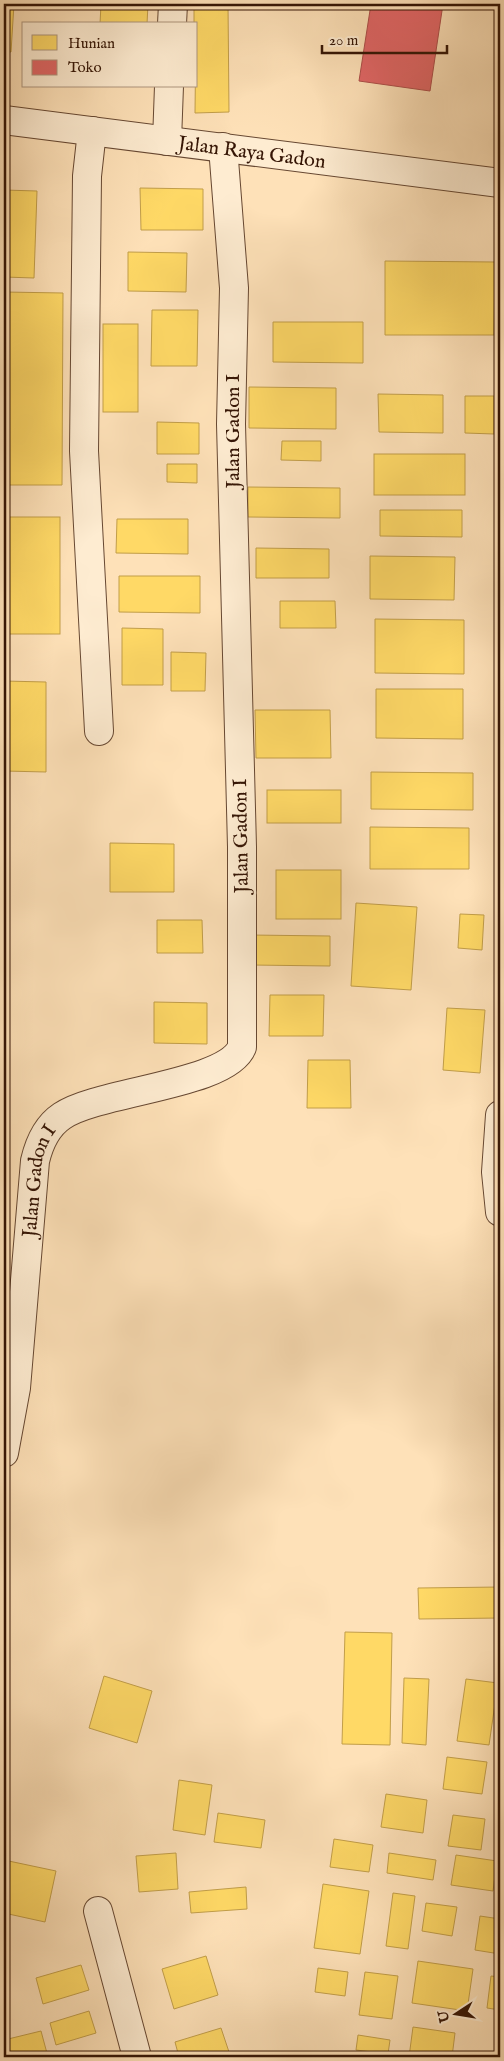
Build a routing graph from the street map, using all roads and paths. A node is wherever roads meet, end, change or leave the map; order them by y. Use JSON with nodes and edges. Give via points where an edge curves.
{"nodes":[{"id":1,"x":173,"y":4,"type":"edge"},
{"id":2,"x":172,"y":22,"type":"edge"},
{"id":3,"x":170,"y":88,"type":"edge"},
{"id":4,"x":4,"y":120,"type":"edge"},
{"id":5,"x":92,"y":131,"type":"junction"},
{"id":6,"x":167,"y":141,"type":"junction"},
{"id":7,"x":223,"y":148,"type":"junction"},
{"id":8,"x":500,"y":183,"type":"edge"},
{"id":9,"x":99,"y":731,"type":"dead end"},
{"id":10,"x":500,"y":1115,"type":"edge"},
{"id":11,"x":500,"y":1212,"type":"edge"},
{"id":12,"x":10,"y":1387,"type":"edge"},
{"id":13,"x":4,"y":1453,"type":"edge"},
{"id":14,"x":98,"y":1911,"type":"dead end"},
{"id":15,"x":137,"y":2057,"type":"edge"}],
"edges":[{"from":1,"to":2,"type":"street"},
{"from":3,"to":6,"type":"street"},
{"from":4,"to":5,"type":"street","name":"Jalan Raya Gadon"},
{"from":5,"to":6,"type":"street","name":"Jalan Raya Gadon"},
{"from":5,"to":9,"type":"street","via":[[87,176],[84,451]]},
{"from":6,"to":7,"type":"street","name":"Jalan Raya Gadon"},
{"from":7,"to":8,"type":"street","name":"Jalan Raya Gadon"},
{"from":7,"to":12,"type":"street","name":"Jalan Gadon I","via":[[234,288],[231,424],[242,848],[242,1047],[236,1057],[212,1071],[88,1104],[60,1117],[46,1132],[38,1146],[35,1161]]},
{"from":10,"to":11,"type":"street","via":[[496,1172]]},
{"from":12,"to":13,"type":"street","name":"Jalan Gadon I"},
{"from":14,"to":15,"type":"street"}]}
